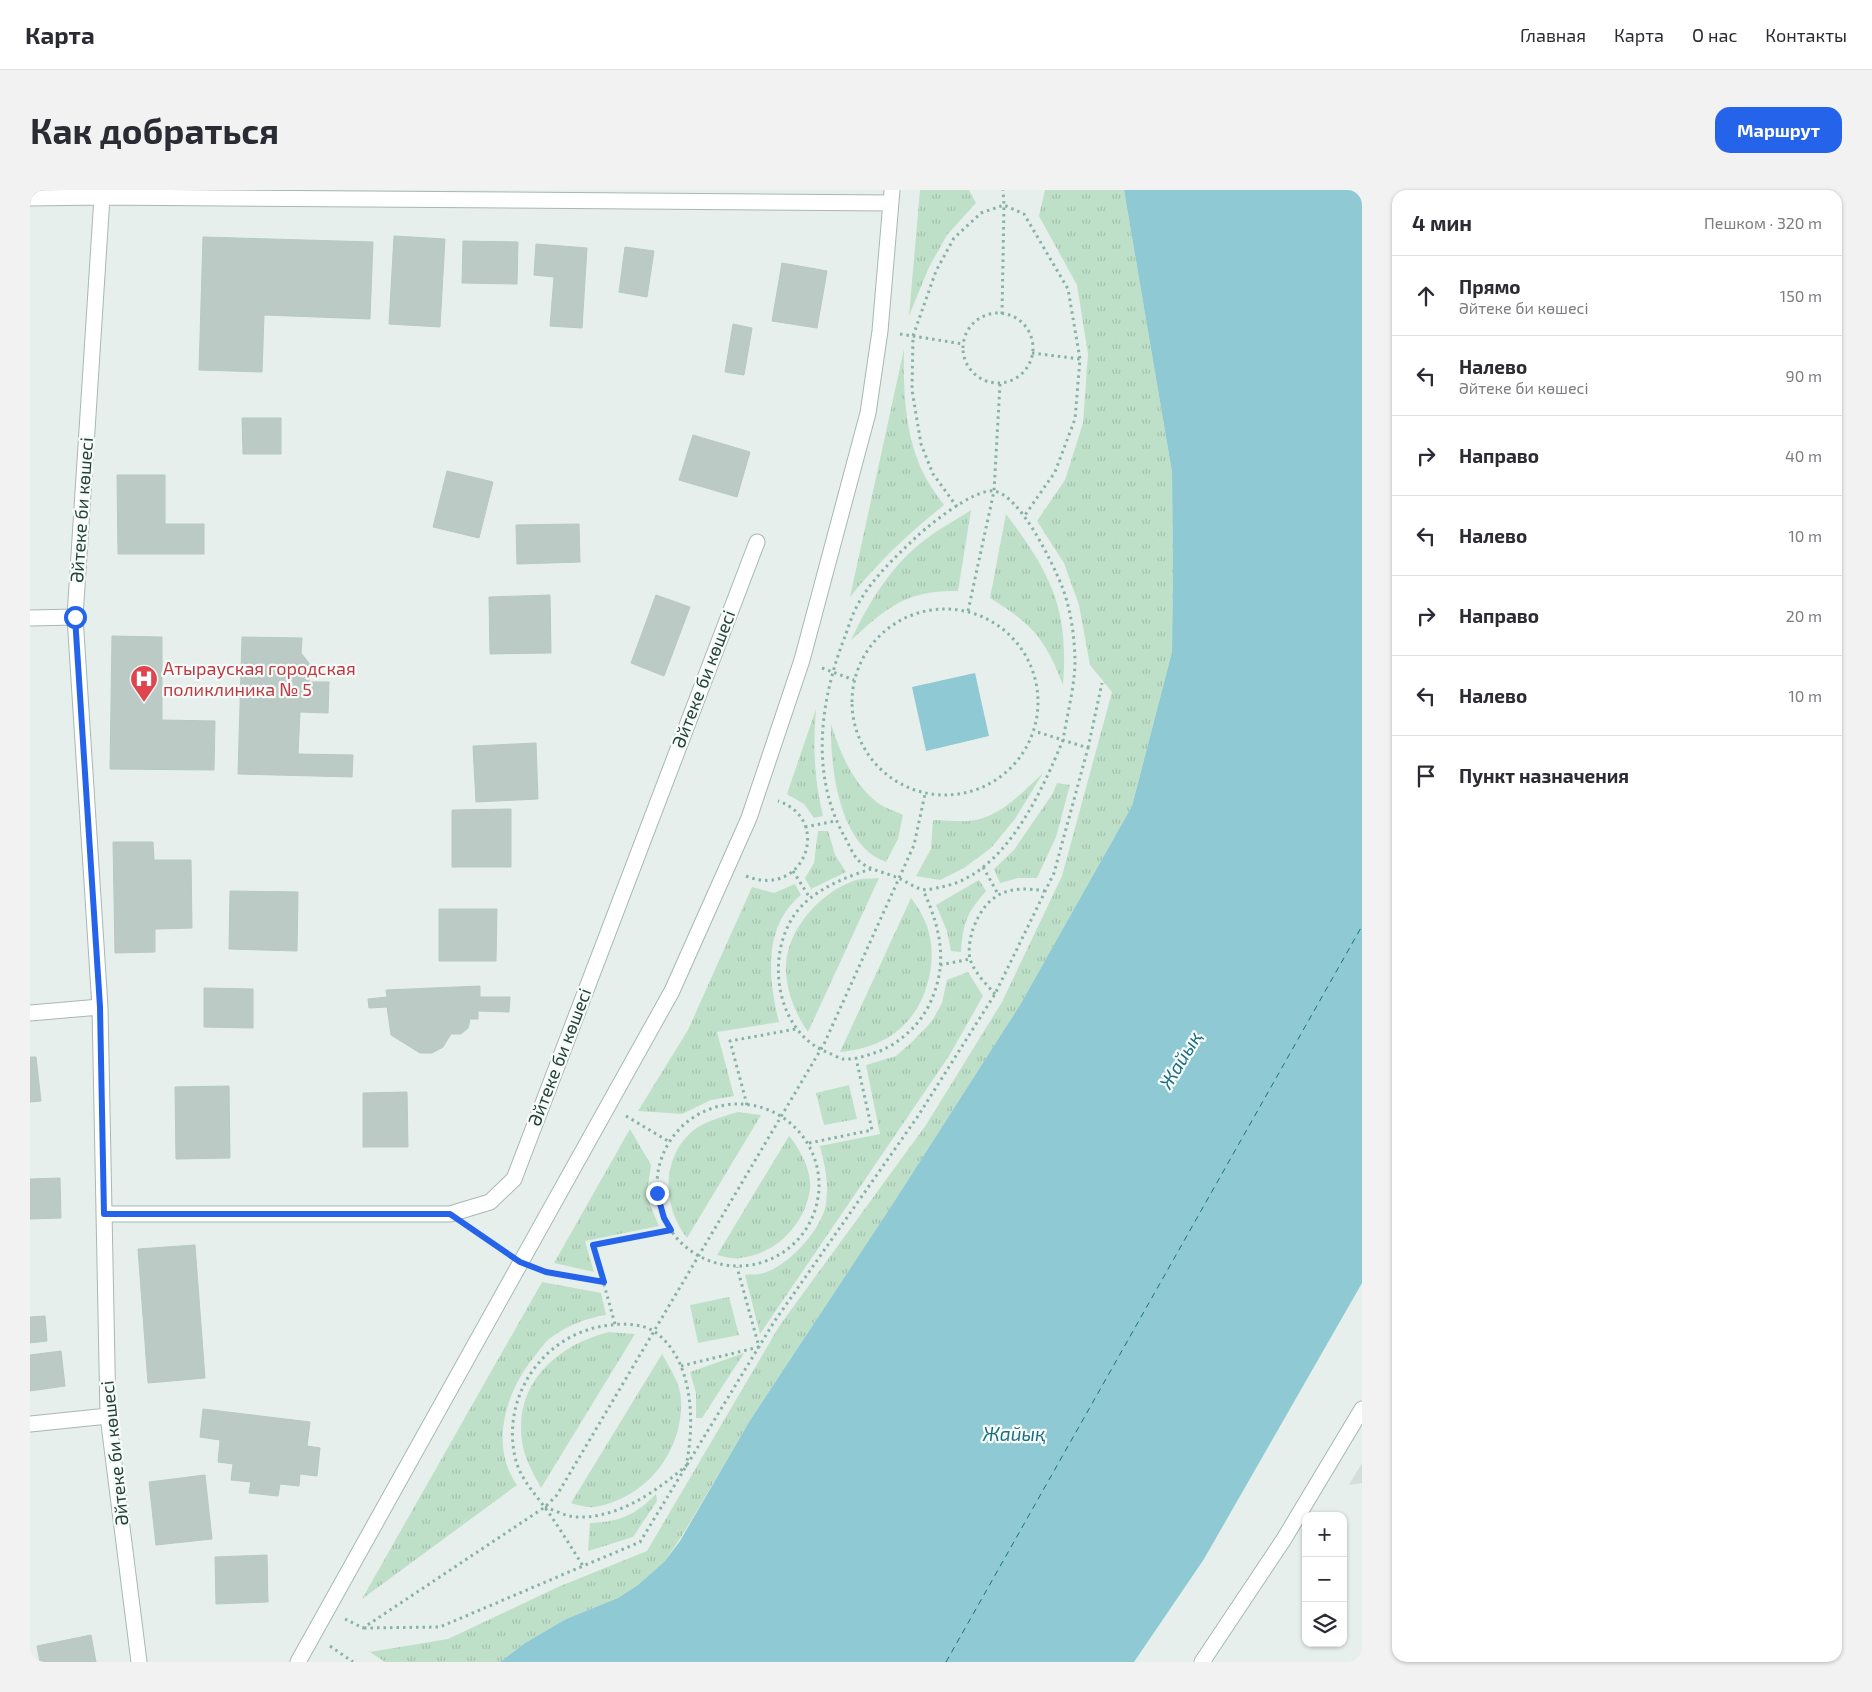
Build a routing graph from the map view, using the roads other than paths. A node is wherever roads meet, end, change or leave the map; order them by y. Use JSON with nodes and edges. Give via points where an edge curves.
{"nodes":[{"id":1,"x":104,"y":193,"type":"edge"},
{"id":2,"x":891,"y":196,"type":"edge"},
{"id":3,"x":30,"y":198,"type":"edge"},
{"id":4,"x":757,"y":542,"type":"dead end"},
{"id":5,"x":75,"y":617,"type":"junction"},
{"id":6,"x":30,"y":618,"type":"edge"},
{"id":7,"x":100,"y":1007,"type":"junction"},
{"id":8,"x":30,"y":1013,"type":"edge"},
{"id":9,"x":104,"y":1214,"type":"junction"},
{"id":10,"x":1362,"y":1409,"type":"edge"},
{"id":11,"x":108,"y":1416,"type":"junction"},
{"id":12,"x":30,"y":1424,"type":"edge"},
{"id":13,"x":139,"y":1662,"type":"edge"},
{"id":14,"x":298,"y":1662,"type":"edge"},
{"id":15,"x":1202,"y":1662,"type":"edge"}],
"edges":[{"from":1,"to":2,"type":"street"},
{"from":1,"to":3,"type":"street"},
{"from":1,"to":5,"type":"street","name":"Әйтеке би көшесі"},
{"from":2,"to":14,"type":"street","via":[[880,331],[868,412],[802,660],[758,795],[672,991]]},
{"from":4,"to":9,"type":"street","name":"Әйтеке би көшесі","via":[[514,1179],[490,1202],[450,1214]]},
{"from":5,"to":6,"type":"street"},
{"from":5,"to":7,"type":"street","name":"Әйтеке би көшесі"},
{"from":7,"to":8,"type":"street"},
{"from":7,"to":9,"type":"street","name":"Әйтеке би көшесі"},
{"from":9,"to":11,"type":"street","name":"Әйтеке би көшесі"},
{"from":10,"to":15,"type":"street","via":[[1284,1539]]},
{"from":11,"to":12,"type":"street"},
{"from":11,"to":13,"type":"street","name":"Әйтеке би көшесі"}]}
